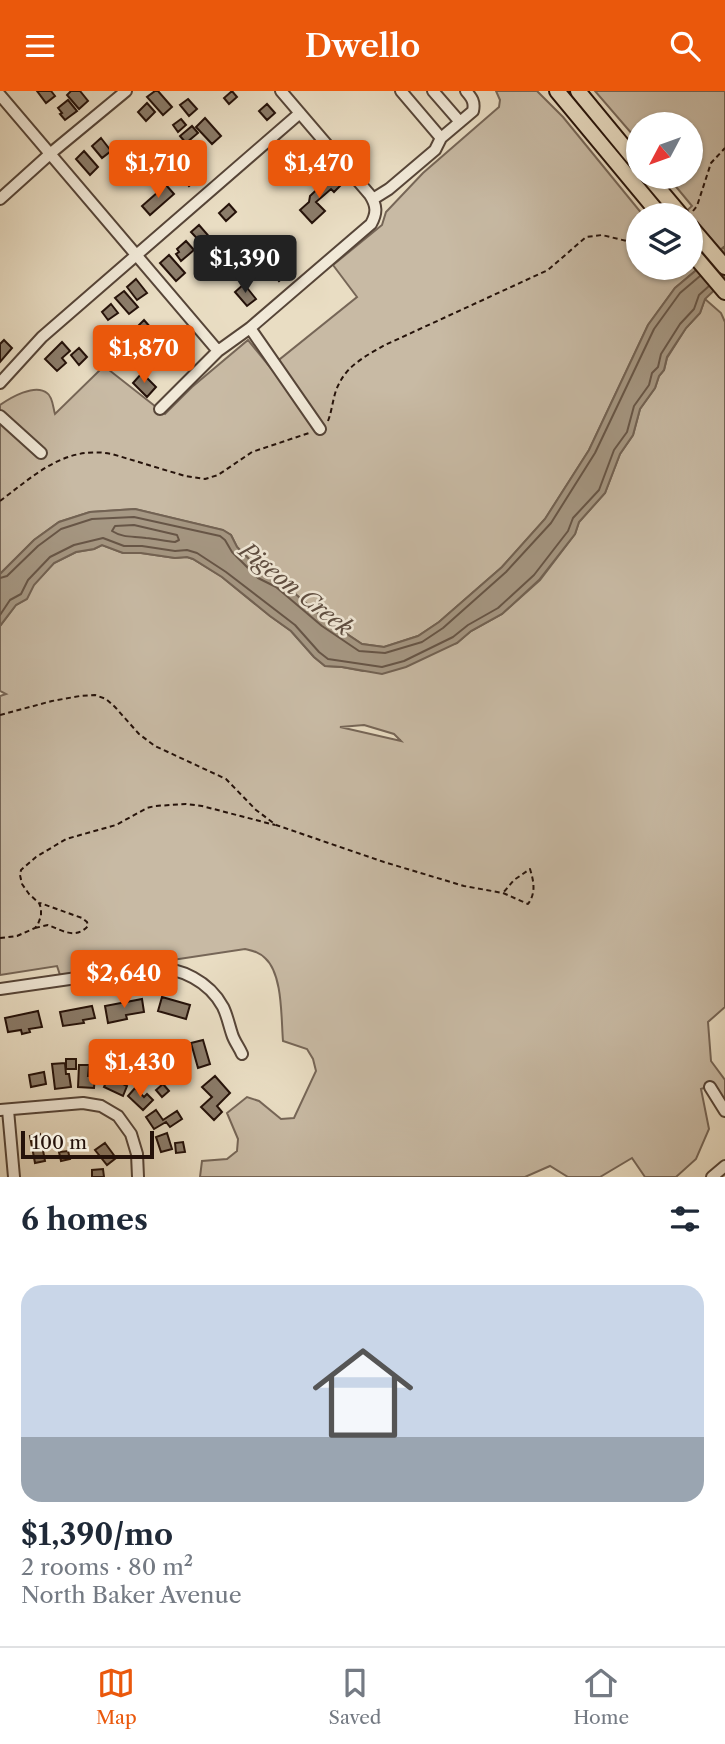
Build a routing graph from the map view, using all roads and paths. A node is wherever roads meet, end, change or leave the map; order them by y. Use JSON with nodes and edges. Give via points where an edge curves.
{"nodes":[{"id":1,"x":126,"y":91,"type":"edge"},
{"id":2,"x":282,"y":91,"type":"edge"},
{"id":3,"x":401,"y":91,"type":"edge"},
{"id":4,"x":433,"y":91,"type":"edge"},
{"id":5,"x":466,"y":91,"type":"edge"},
{"id":6,"x":557,"y":91,"type":"edge"},
{"id":7,"x":578,"y":91,"type":"edge"},
{"id":8,"x":0,"y":95,"type":"edge"},
{"id":9,"x":300,"y":113,"type":"junction"},
{"id":10,"x":460,"y":122,"type":"junction"},
{"id":11,"x":441,"y":138,"type":"junction"},
{"id":12,"x":725,"y":148,"type":"edge"},
{"id":13,"x":626,"y":149,"type":"edge"},
{"id":14,"x":51,"y":153,"type":"junction"},
{"id":15,"x":659,"y":189,"type":"edge"},
{"id":16,"x":0,"y":199,"type":"edge"},
{"id":17,"x":373,"y":199,"type":"junction"},
{"id":18,"x":650,"y":203,"type":"edge"},
{"id":19,"x":671,"y":203,"type":"edge"},
{"id":20,"x":698,"y":203,"type":"edge"},
{"id":21,"x":626,"y":241,"type":"edge"},
{"id":22,"x":703,"y":241,"type":"edge"},
{"id":23,"x":136,"y":255,"type":"junction"},
{"id":24,"x":703,"y":266,"type":"edge"},
{"id":25,"x":725,"y":267,"type":"edge"},
{"id":26,"x":725,"y":292,"type":"edge"},
{"id":27,"x":250,"y":328,"type":"junction"},
{"id":28,"x":218,"y":351,"type":"junction"},
{"id":29,"x":0,"y":383,"type":"edge"},
{"id":30,"x":160,"y":409,"type":"dead end"},
{"id":31,"x":0,"y":416,"type":"edge"},
{"id":32,"x":320,"y":429,"type":"junction"},
{"id":33,"x":41,"y":453,"type":"dead end"},
{"id":34,"x":0,"y":501,"type":"edge"},
{"id":35,"x":0,"y":715,"type":"edge"},
{"id":36,"x":276,"y":825,"type":"junction"},
{"id":37,"x":503,"y":893,"type":"junction"},
{"id":38,"x":39,"y":903,"type":"junction"},
{"id":39,"x":35,"y":928,"type":"junction"},
{"id":40,"x":0,"y":938,"type":"edge"},
{"id":41,"x":0,"y":989,"type":"edge"},
{"id":42,"x":242,"y":1054,"type":"dead end"},
{"id":43,"x":710,"y":1087,"type":"dead end"},
{"id":44,"x":4,"y":1110,"type":"edge"},
{"id":45,"x":725,"y":1111,"type":"edge"},
{"id":46,"x":725,"y":1166,"type":"edge"},
{"id":47,"x":14,"y":1177,"type":"edge"},
{"id":48,"x":138,"y":1177,"type":"edge"},
{"id":49,"x":712,"y":1177,"type":"edge"}],
"edges":[{"from":1,"to":14,"type":"street"},
{"from":2,"to":9,"type":"street"},
{"from":3,"to":11,"type":"street"},
{"from":4,"to":10,"type":"street"},
{"from":5,"to":10,"type":"street","via":[[472,97],[473,111]]},
{"from":6,"to":18,"type":"main road"},
{"from":7,"to":13,"type":"main road"},
{"from":8,"to":14,"type":"street"},
{"from":9,"to":17,"type":"street"},
{"from":9,"to":23,"type":"street"},
{"from":10,"to":11,"type":"street"},
{"from":11,"to":17,"type":"street","via":[[435,150]]},
{"from":12,"to":20,"type":"path","via":[[711,163]]},
{"from":14,"to":16,"type":"street"},
{"from":14,"to":23,"type":"street"},
{"from":15,"to":19,"type":"main road"},
{"from":17,"to":27,"type":"street","via":[[376,214],[371,224]]},
{"from":21,"to":32,"type":"path","via":[[586,237],[548,269],[368,354],[339,383],[329,419]]},
{"from":22,"to":25,"type":"main road"},
{"from":23,"to":28,"type":"street"},
{"from":23,"to":29,"type":"street","via":[[42,337]]},
{"from":24,"to":26,"type":"main road"},
{"from":27,"to":28,"type":"street"},
{"from":27,"to":32,"type":"street"},
{"from":28,"to":30,"type":"street"},
{"from":31,"to":33,"type":"street"},
{"from":32,"to":34,"type":"path","via":[[252,452],[205,479],[112,454],[79,453],[50,464]]},
{"from":35,"to":36,"type":"path","via":[[80,695],[106,699],[155,746],[226,779]]},
{"from":36,"to":37,"type":"path","via":[[464,886]]},
{"from":36,"to":38,"type":"path","via":[[202,806],[147,808],[116,825],[66,839],[25,865],[22,884]]},
{"from":37,"to":37,"type":"path","via":[[514,880],[530,869],[534,889],[528,905]]},
{"from":38,"to":39,"type":"path","via":[[41,916]]},
{"from":38,"to":39,"type":"path","via":[[82,918],[88,926],[68,934],[48,925]]},
{"from":39,"to":40,"type":"path"},
{"from":41,"to":42,"type":"street","via":[[136,969],[182,971],[218,1000]]},
{"from":43,"to":45,"type":"street"},
{"from":44,"to":47,"type":"street"},
{"from":44,"to":48,"type":"street","via":[[83,1103],[101,1106],[118,1116],[131,1134]]},
{"from":46,"to":49,"type":"street"}]}
